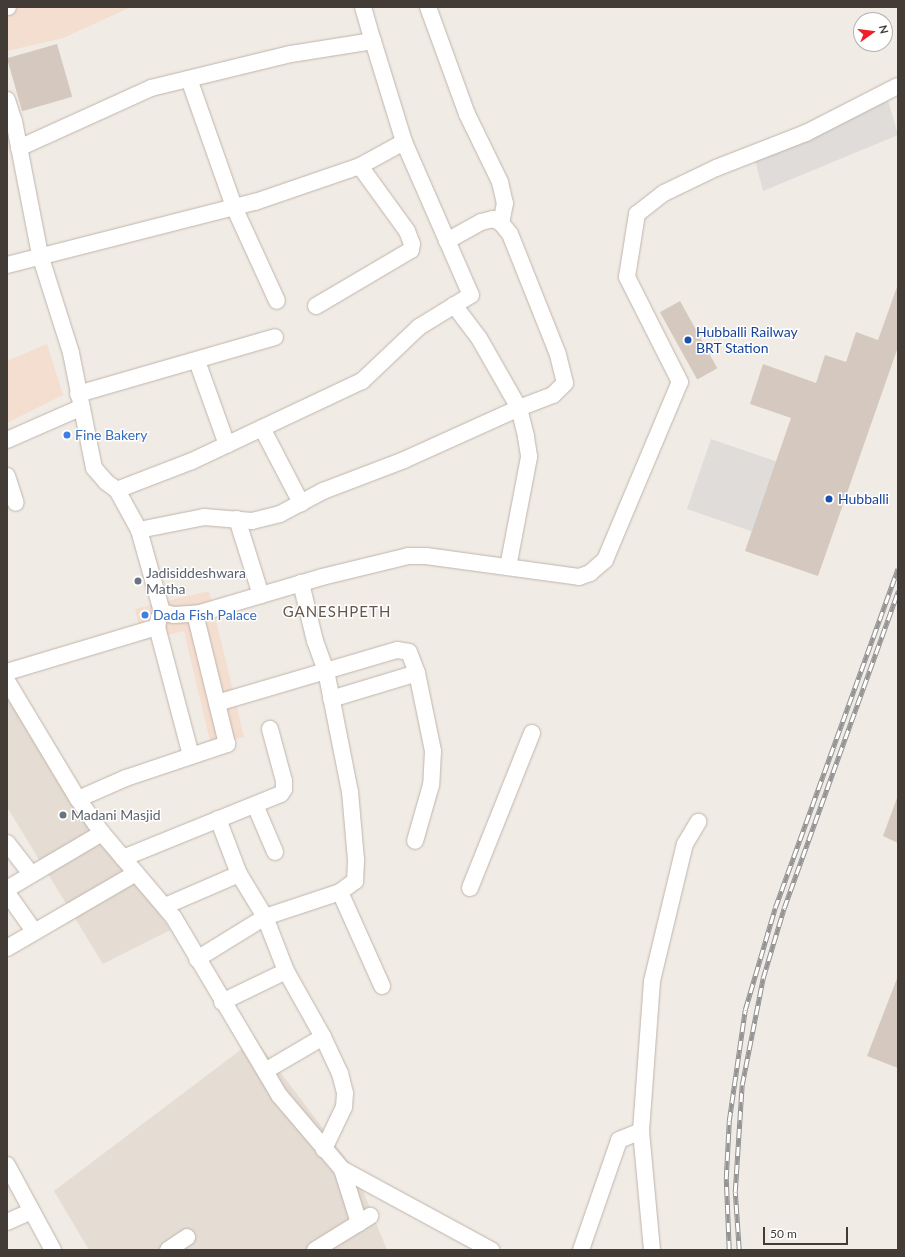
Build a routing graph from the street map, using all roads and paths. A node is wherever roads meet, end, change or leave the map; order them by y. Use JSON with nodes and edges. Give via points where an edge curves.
{"nodes":[{"id":1,"x":363,"y":7,"type":"edge"},
{"id":2,"x":428,"y":7,"type":"edge"},
{"id":3,"x":373,"y":41,"type":"junction"},
{"id":4,"x":189,"y":78,"type":"junction"},
{"id":5,"x":898,"y":86,"type":"edge"},
{"id":6,"x":7,"y":100,"type":"edge"},
{"id":7,"x":11,"y":122,"type":"edge"},
{"id":8,"x":404,"y":142,"type":"junction"},
{"id":9,"x":19,"y":148,"type":"junction"},
{"id":10,"x":360,"y":166,"type":"junction"},
{"id":11,"x":234,"y":207,"type":"junction"},
{"id":12,"x":501,"y":223,"type":"junction"},
{"id":13,"x":446,"y":241,"type":"junction"},
{"id":14,"x":40,"y":256,"type":"junction"},
{"id":15,"x":7,"y":265,"type":"edge"},
{"id":16,"x":277,"y":301,"type":"dead end"},
{"id":17,"x":316,"y":306,"type":"dead end"},
{"id":18,"x":454,"y":306,"type":"junction"},
{"id":19,"x":276,"y":337,"type":"dead end"},
{"id":20,"x":197,"y":361,"type":"junction"},
{"id":21,"x":79,"y":401,"type":"junction"},
{"id":22,"x":518,"y":408,"type":"junction"},
{"id":23,"x":262,"y":428,"type":"junction"},
{"id":24,"x":7,"y":440,"type":"edge"},
{"id":25,"x":227,"y":445,"type":"junction"},
{"id":26,"x":7,"y":476,"type":"edge"},
{"id":27,"x":117,"y":490,"type":"junction"},
{"id":28,"x":16,"y":503,"type":"dead end"},
{"id":29,"x":301,"y":503,"type":"junction"},
{"id":30,"x":237,"y":519,"type":"junction"},
{"id":31,"x":138,"y":530,"type":"junction"},
{"id":32,"x":508,"y":567,"type":"junction"},
{"id":33,"x":300,"y":583,"type":"junction"},
{"id":34,"x":261,"y":595,"type":"junction"},
{"id":35,"x":195,"y":614,"type":"junction"},
{"id":36,"x":160,"y":620,"type":"junction"},
{"id":37,"x":326,"y":671,"type":"junction"},
{"id":38,"x":7,"y":672,"type":"edge"},
{"id":39,"x":417,"y":673,"type":"junction"},
{"id":40,"x":7,"y":681,"type":"edge"},
{"id":41,"x":331,"y":698,"type":"junction"},
{"id":42,"x":217,"y":702,"type":"junction"},
{"id":43,"x":270,"y":730,"type":"dead end"},
{"id":44,"x":532,"y":733,"type":"dead end"},
{"id":45,"x":191,"y":756,"type":"junction"},
{"id":46,"x":78,"y":799,"type":"junction"},
{"id":47,"x":255,"y":805,"type":"junction"},
{"id":48,"x":218,"y":819,"type":"junction"},
{"id":49,"x":698,"y":822,"type":"dead end"},
{"id":50,"x":102,"y":833,"type":"junction"},
{"id":51,"x":415,"y":841,"type":"dead end"},
{"id":52,"x":7,"y":843,"type":"edge"},
{"id":53,"x":275,"y":852,"type":"dead end"},
{"id":54,"x":123,"y":858,"type":"junction"},
{"id":55,"x":136,"y":873,"type":"junction"},
{"id":56,"x":30,"y":874,"type":"junction"},
{"id":57,"x":239,"y":874,"type":"junction"},
{"id":58,"x":470,"y":888,"type":"dead end"},
{"id":59,"x":7,"y":889,"type":"edge"},
{"id":60,"x":340,"y":892,"type":"junction"},
{"id":61,"x":7,"y":893,"type":"edge"},
{"id":62,"x":165,"y":906,"type":"junction"},
{"id":63,"x":265,"y":917,"type":"junction"},
{"id":64,"x":34,"y":931,"type":"junction"},
{"id":65,"x":7,"y":948,"type":"edge"},
{"id":66,"x":197,"y":959,"type":"junction"},
{"id":67,"x":286,"y":971,"type":"junction"},
{"id":68,"x":382,"y":986,"type":"dead end"},
{"id":69,"x":222,"y":1002,"type":"junction"},
{"id":70,"x":323,"y":1037,"type":"junction"},
{"id":71,"x":266,"y":1071,"type":"junction"},
{"id":72,"x":640,"y":1131,"type":"junction"},
{"id":73,"x":324,"y":1149,"type":"junction"},
{"id":74,"x":7,"y":1165,"type":"edge"},
{"id":75,"x":342,"y":1169,"type":"junction"},
{"id":76,"x":32,"y":1212,"type":"junction"},
{"id":77,"x":7,"y":1222,"type":"edge"},
{"id":78,"x":187,"y":1237,"type":"dead end"},
{"id":79,"x":484,"y":1248,"type":"edge"},
{"id":80,"x":53,"y":1250,"type":"edge"},
{"id":81,"x":168,"y":1250,"type":"edge"},
{"id":82,"x":314,"y":1250,"type":"edge"},
{"id":83,"x":581,"y":1250,"type":"edge"},
{"id":84,"x":652,"y":1250,"type":"edge"}],
"edges":[{"from":1,"to":3,"type":"street"},
{"from":2,"to":12,"type":"street","via":[[467,114],[500,182],[505,203]]},
{"from":3,"to":4,"type":"street","via":[[291,54]]},
{"from":3,"to":8,"type":"street"},
{"from":4,"to":9,"type":"street","via":[[151,88]]},
{"from":4,"to":11,"type":"street"},
{"from":5,"to":32,"type":"street","via":[[806,133],[716,168],[671,190],[637,214],[627,277],[680,382],[605,560],[590,573],[579,577]]},
{"from":6,"to":7,"type":"street"},
{"from":7,"to":9,"type":"street"},
{"from":8,"to":10,"type":"street"},
{"from":8,"to":13,"type":"street"},
{"from":9,"to":14,"type":"street"},
{"from":10,"to":11,"type":"street"},
{"from":10,"to":17,"type":"street","via":[[407,231],[412,244],[411,250]]},
{"from":11,"to":14,"type":"street"},
{"from":11,"to":16,"type":"street"},
{"from":12,"to":13,"type":"street","via":[[493,219],[481,222]]},
{"from":12,"to":22,"type":"street","via":[[510,234],[558,352],[565,383],[553,395]]},
{"from":13,"to":18,"type":"street","via":[[471,295]]},
{"from":14,"to":15,"type":"street"},
{"from":14,"to":21,"type":"street","via":[[71,353]]},
{"from":18,"to":22,"type":"street","via":[[479,338]]},
{"from":18,"to":23,"type":"street","via":[[419,326],[362,382]]},
{"from":19,"to":20,"type":"street"},
{"from":20,"to":21,"type":"street"},
{"from":20,"to":25,"type":"street"},
{"from":21,"to":24,"type":"street"},
{"from":21,"to":27,"type":"street","via":[[94,468]]},
{"from":22,"to":29,"type":"street","via":[[478,428],[323,491]]},
{"from":22,"to":32,"type":"street","via":[[529,457]]},
{"from":23,"to":25,"type":"street"},
{"from":23,"to":29,"type":"street"},
{"from":25,"to":27,"type":"street"},
{"from":26,"to":28,"type":"street"},
{"from":27,"to":31,"type":"street"},
{"from":29,"to":30,"type":"street","via":[[280,514],[252,521]]},
{"from":30,"to":31,"type":"street","via":[[204,517]]},
{"from":30,"to":34,"type":"street"},
{"from":31,"to":36,"type":"street"},
{"from":32,"to":33,"type":"street","via":[[408,556]]},
{"from":33,"to":34,"type":"street"},
{"from":33,"to":37,"type":"street","via":[[315,641]]},
{"from":34,"to":35,"type":"street"},
{"from":35,"to":36,"type":"street"},
{"from":35,"to":42,"type":"street"},
{"from":36,"to":38,"type":"street"},
{"from":36,"to":45,"type":"street"},
{"from":37,"to":39,"type":"street","via":[[403,650],[409,652]]},
{"from":37,"to":41,"type":"street"},
{"from":37,"to":42,"type":"street"},
{"from":39,"to":41,"type":"street"},
{"from":39,"to":51,"type":"street","via":[[433,751],[431,785]]},
{"from":40,"to":46,"type":"street"},
{"from":41,"to":60,"type":"street","via":[[350,792],[356,860],[355,881]]},
{"from":42,"to":45,"type":"street","via":[[227,744]]},
{"from":43,"to":47,"type":"street","via":[[284,789],[274,798]]},
{"from":44,"to":58,"type":"street"},
{"from":45,"to":46,"type":"street","via":[[126,778]]},
{"from":46,"to":50,"type":"street"},
{"from":47,"to":48,"type":"street"},
{"from":47,"to":53,"type":"street"},
{"from":48,"to":54,"type":"street"},
{"from":48,"to":57,"type":"street"},
{"from":49,"to":72,"type":"street","via":[[685,844],[652,981]]},
{"from":50,"to":54,"type":"street"},
{"from":50,"to":56,"type":"street"},
{"from":52,"to":56,"type":"street"},
{"from":54,"to":55,"type":"street"},
{"from":55,"to":62,"type":"street"},
{"from":55,"to":64,"type":"street"},
{"from":56,"to":59,"type":"street"},
{"from":57,"to":62,"type":"street"},
{"from":57,"to":63,"type":"street"},
{"from":60,"to":63,"type":"street"},
{"from":60,"to":68,"type":"street"},
{"from":61,"to":64,"type":"street"},
{"from":62,"to":66,"type":"street"},
{"from":63,"to":66,"type":"street"},
{"from":63,"to":67,"type":"street"},
{"from":64,"to":65,"type":"street"},
{"from":66,"to":69,"type":"street"},
{"from":67,"to":69,"type":"street"},
{"from":67,"to":70,"type":"street"},
{"from":69,"to":71,"type":"street"},
{"from":70,"to":71,"type":"street"},
{"from":70,"to":73,"type":"street","via":[[340,1073],[345,1092],[344,1107]]},
{"from":71,"to":73,"type":"street","via":[[278,1095]]},
{"from":72,"to":83,"type":"street","via":[[619,1140]]},
{"from":72,"to":84,"type":"street"},
{"from":73,"to":75,"type":"street"},
{"from":74,"to":76,"type":"street"},
{"from":75,"to":79,"type":"street"},
{"from":75,"to":82,"type":"street","via":[[364,1220]]},
{"from":76,"to":77,"type":"street"},
{"from":76,"to":80,"type":"street"},
{"from":78,"to":81,"type":"street"}]}
